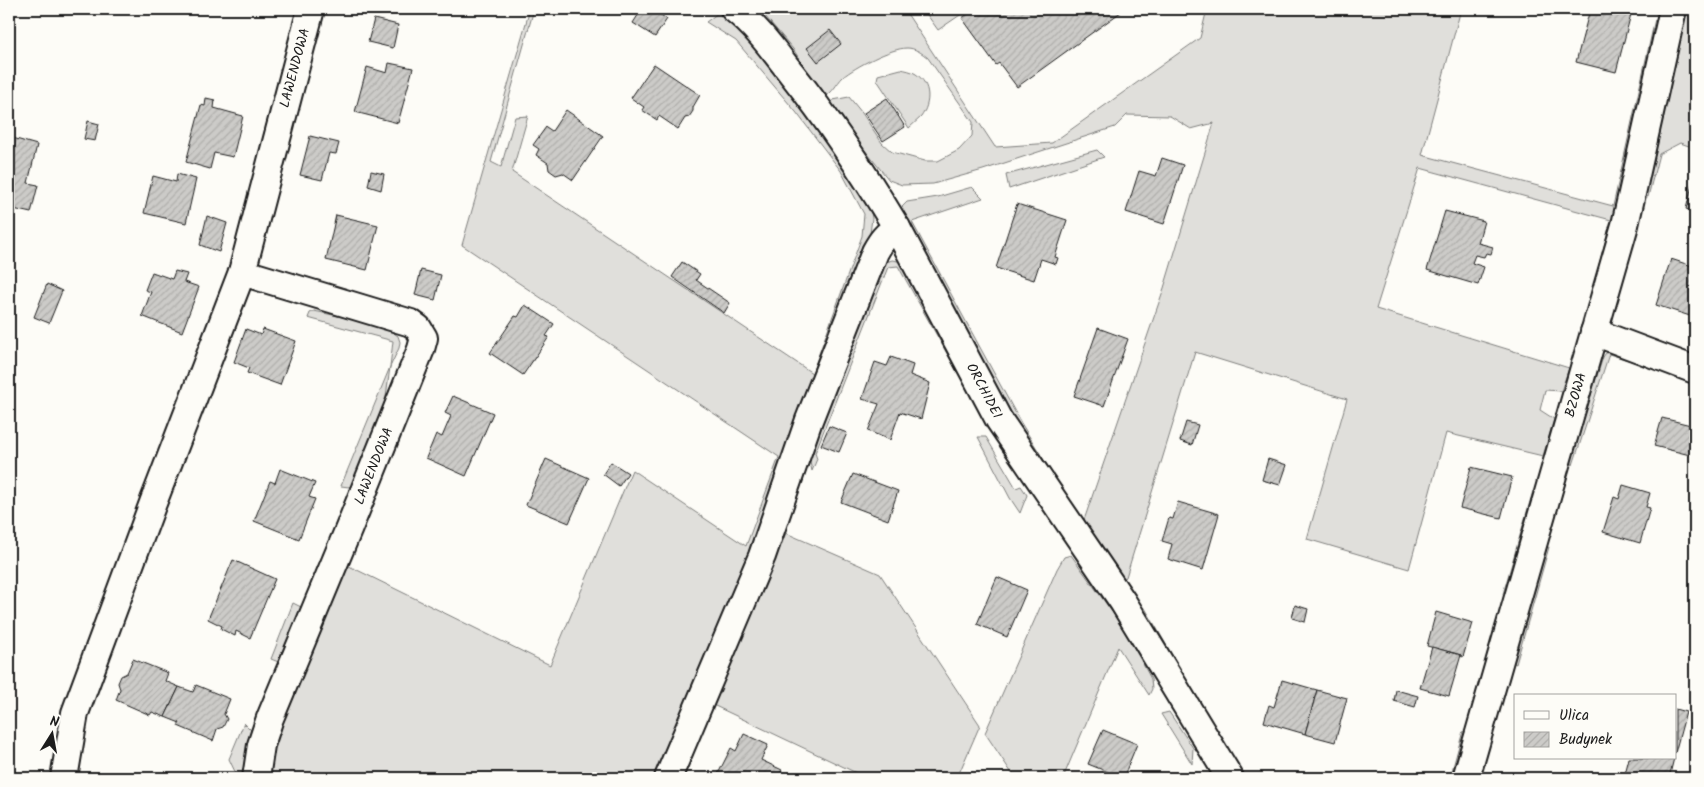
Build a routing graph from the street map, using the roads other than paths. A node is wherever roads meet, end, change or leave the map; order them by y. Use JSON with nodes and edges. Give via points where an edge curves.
{"nodes":[{"id":1,"x":311,"y":9,"type":"edge"},
{"id":2,"x":734,"y":9,"type":"edge"},
{"id":3,"x":1673,"y":9,"type":"edge"},
{"id":4,"x":897,"y":228,"type":"junction"},
{"id":5,"x":242,"y":272,"type":"junction"},
{"id":6,"x":1594,"y":332,"type":"junction"},
{"id":7,"x":1695,"y":370,"type":"edge"},
{"id":8,"x":64,"y":778,"type":"edge"},
{"id":9,"x":256,"y":778,"type":"edge"},
{"id":10,"x":668,"y":778,"type":"edge"},
{"id":11,"x":1230,"y":778,"type":"edge"},
{"id":12,"x":1466,"y":778,"type":"edge"}],
"edges":[{"from":1,"to":5,"type":"street","name":"LAWENDOWA"},
{"from":2,"to":4,"type":"street","name":"ORCHIDEI","via":[[759,31],[822,112]]},
{"from":3,"to":6,"type":"street","name":"BZOWA","via":[[1625,224]]},
{"from":4,"to":10,"type":"street","via":[[888,233],[875,252],[809,420],[762,556]]},
{"from":4,"to":11,"type":"street","name":"ORCHIDEI","via":[[1000,420],[1123,602]]},
{"from":5,"to":8,"type":"street","name":"LAWENDOWA","via":[[75,713]]},
{"from":5,"to":9,"type":"street","name":"LAWENDOWA","via":[[411,323],[424,338],[270,718],[261,745]]},
{"from":6,"to":7,"type":"street"},
{"from":6,"to":12,"type":"street","name":"BZOWA"}]}
